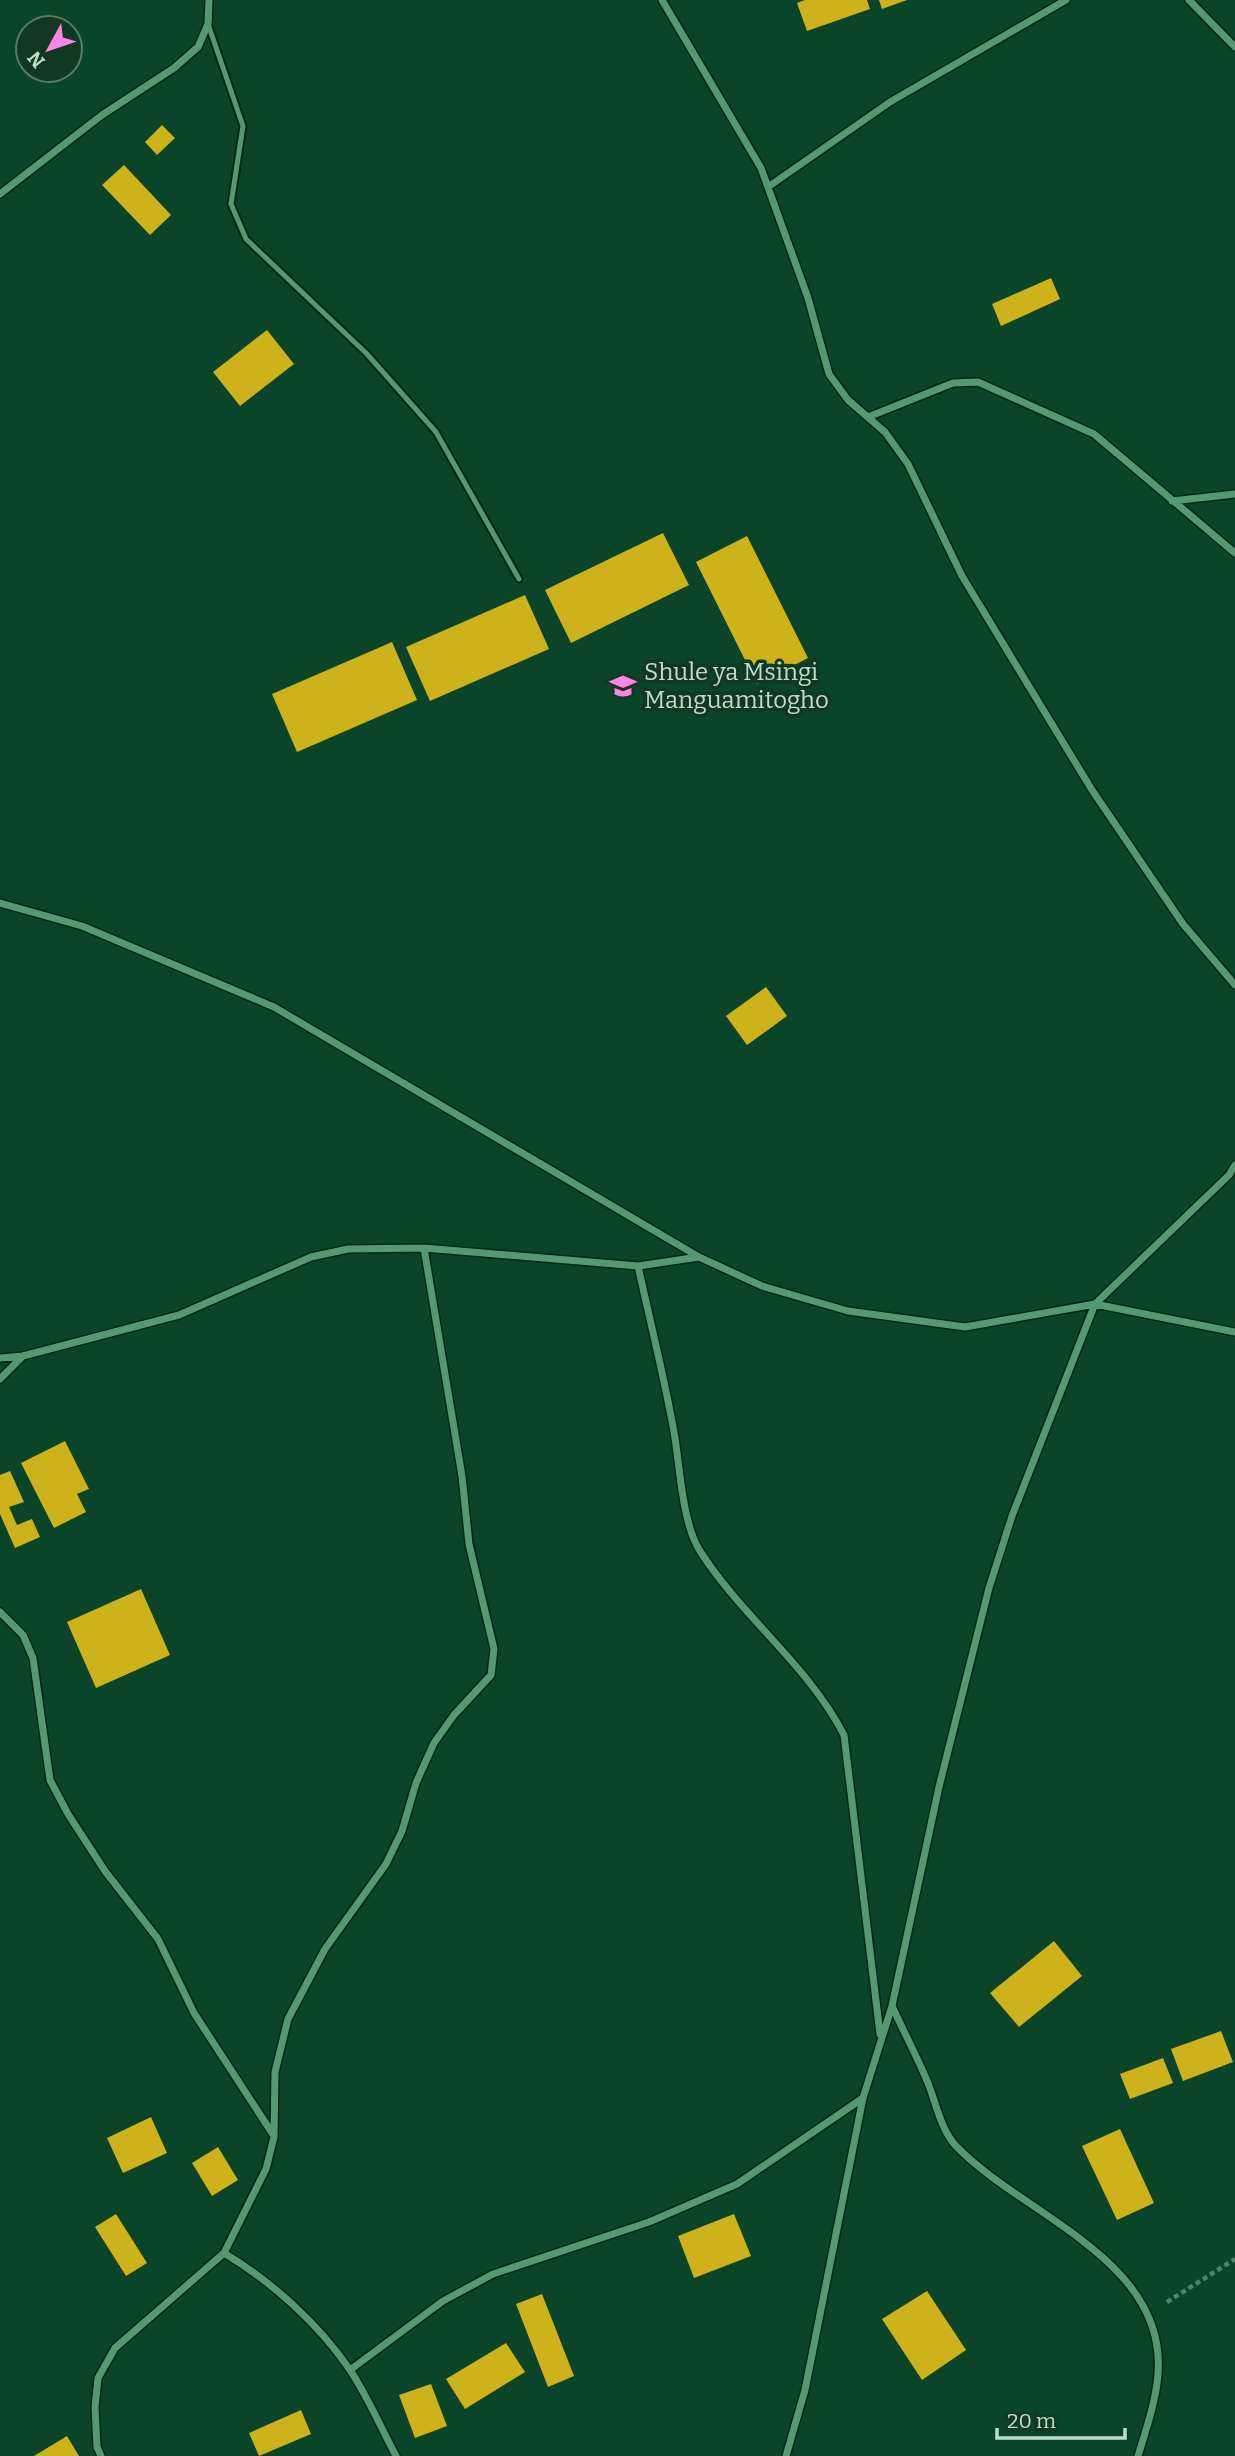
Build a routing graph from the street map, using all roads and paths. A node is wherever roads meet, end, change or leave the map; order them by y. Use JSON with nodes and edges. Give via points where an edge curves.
{"nodes":[{"id":1,"x":209,"y":0,"type":"edge"},
{"id":2,"x":662,"y":0,"type":"edge"},
{"id":3,"x":1066,"y":0,"type":"edge"},
{"id":4,"x":1189,"y":0,"type":"edge"},
{"id":5,"x":208,"y":24,"type":"junction"},
{"id":6,"x":1235,"y":47,"type":"edge"},
{"id":7,"x":768,"y":187,"type":"junction"},
{"id":8,"x":0,"y":194,"type":"edge"},
{"id":9,"x":868,"y":417,"type":"junction"},
{"id":10,"x":1235,"y":494,"type":"edge"},
{"id":11,"x":1172,"y":501,"type":"junction"},
{"id":12,"x":1235,"y":553,"type":"edge"},
{"id":13,"x":519,"y":579,"type":"dead end"},
{"id":14,"x":0,"y":903,"type":"edge"},
{"id":15,"x":1235,"y":985,"type":"edge"},
{"id":16,"x":1235,"y":1165,"type":"edge"},
{"id":17,"x":424,"y":1248,"type":"junction"},
{"id":18,"x":699,"y":1257,"type":"junction"},
{"id":19,"x":638,"y":1266,"type":"junction"},
{"id":20,"x":1095,"y":1304,"type":"junction"},
{"id":21,"x":1235,"y":1332,"type":"edge"},
{"id":22,"x":23,"y":1356,"type":"junction"},
{"id":23,"x":0,"y":1358,"type":"edge"},
{"id":24,"x":0,"y":1378,"type":"edge"},
{"id":25,"x":0,"y":1612,"type":"edge"},
{"id":26,"x":892,"y":2006,"type":"junction"},
{"id":27,"x":880,"y":2037,"type":"junction"},
{"id":28,"x":863,"y":2098,"type":"junction"},
{"id":29,"x":274,"y":2137,"type":"junction"},
{"id":30,"x":224,"y":2253,"type":"junction"},
{"id":31,"x":1235,"y":2259,"type":"edge"},
{"id":32,"x":1148,"y":2314,"type":"junction"},
{"id":33,"x":350,"y":2370,"type":"junction"},
{"id":34,"x":101,"y":2456,"type":"edge"},
{"id":35,"x":396,"y":2456,"type":"edge"},
{"id":36,"x":786,"y":2456,"type":"edge"},
{"id":37,"x":1138,"y":2456,"type":"edge"}],
"edges":[{"from":1,"to":5,"type":"street"},
{"from":2,"to":7,"type":"street"},
{"from":3,"to":7,"type":"street","via":[[890,102]]},
{"from":4,"to":6,"type":"street"},
{"from":5,"to":8,"type":"street","via":[[198,47],[174,68],[102,115]]},
{"from":5,"to":13,"type":"lane","via":[[243,126],[231,204],[246,239],[367,354],[436,432]]},
{"from":7,"to":9,"type":"street","via":[[808,298],[829,374]]},
{"from":9,"to":11,"type":"street","via":[[953,383],[978,382],[1094,434]]},
{"from":9,"to":15,"type":"street","via":[[908,464],[962,576],[1092,790],[1183,924]]},
{"from":10,"to":11,"type":"street"},
{"from":11,"to":12,"type":"street"},
{"from":14,"to":18,"type":"street","via":[[82,926],[274,1007]]},
{"from":16,"to":20,"type":"street"},
{"from":17,"to":19,"type":"street"},
{"from":17,"to":22,"type":"street","via":[[348,1249],[311,1257],[179,1315]]},
{"from":17,"to":29,"type":"street","via":[[470,1544],[494,1649],[491,1675],[434,1743],[386,1864],[325,1949],[288,2020],[275,2072]]},
{"from":18,"to":19,"type":"street"},
{"from":18,"to":20,"type":"street","via":[[762,1286],[848,1311],[965,1327]]},
{"from":19,"to":27,"type":"street","via":[[674,1432],[683,1497],[698,1549],[827,1702],[844,1735]]},
{"from":20,"to":21,"type":"street"},
{"from":20,"to":26,"type":"street","via":[[1012,1516],[989,1588],[939,1787]]},
{"from":22,"to":23,"type":"street"},
{"from":22,"to":24,"type":"street"},
{"from":25,"to":29,"type":"street","via":[[23,1635],[33,1658],[50,1780],[105,1871],[158,1939],[206,2033]]},
{"from":26,"to":27,"type":"street"},
{"from":26,"to":32,"type":"street","via":[[953,2143],[1018,2198],[1084,2242],[1127,2281]]},
{"from":27,"to":28,"type":"street"},
{"from":28,"to":33,"type":"street","via":[[737,2184],[649,2222],[493,2274],[443,2301]]},
{"from":28,"to":36,"type":"street","via":[[806,2390]]},
{"from":29,"to":30,"type":"street","via":[[266,2169]]},
{"from":30,"to":33,"type":"street","via":[[262,2277]]},
{"from":30,"to":34,"type":"street","via":[[130,2334],[110,2358],[98,2378],[95,2407]]},
{"from":31,"to":32,"type":"path"},
{"from":32,"to":37,"type":"street","via":[[1158,2374]]},
{"from":33,"to":35,"type":"street"}]}
